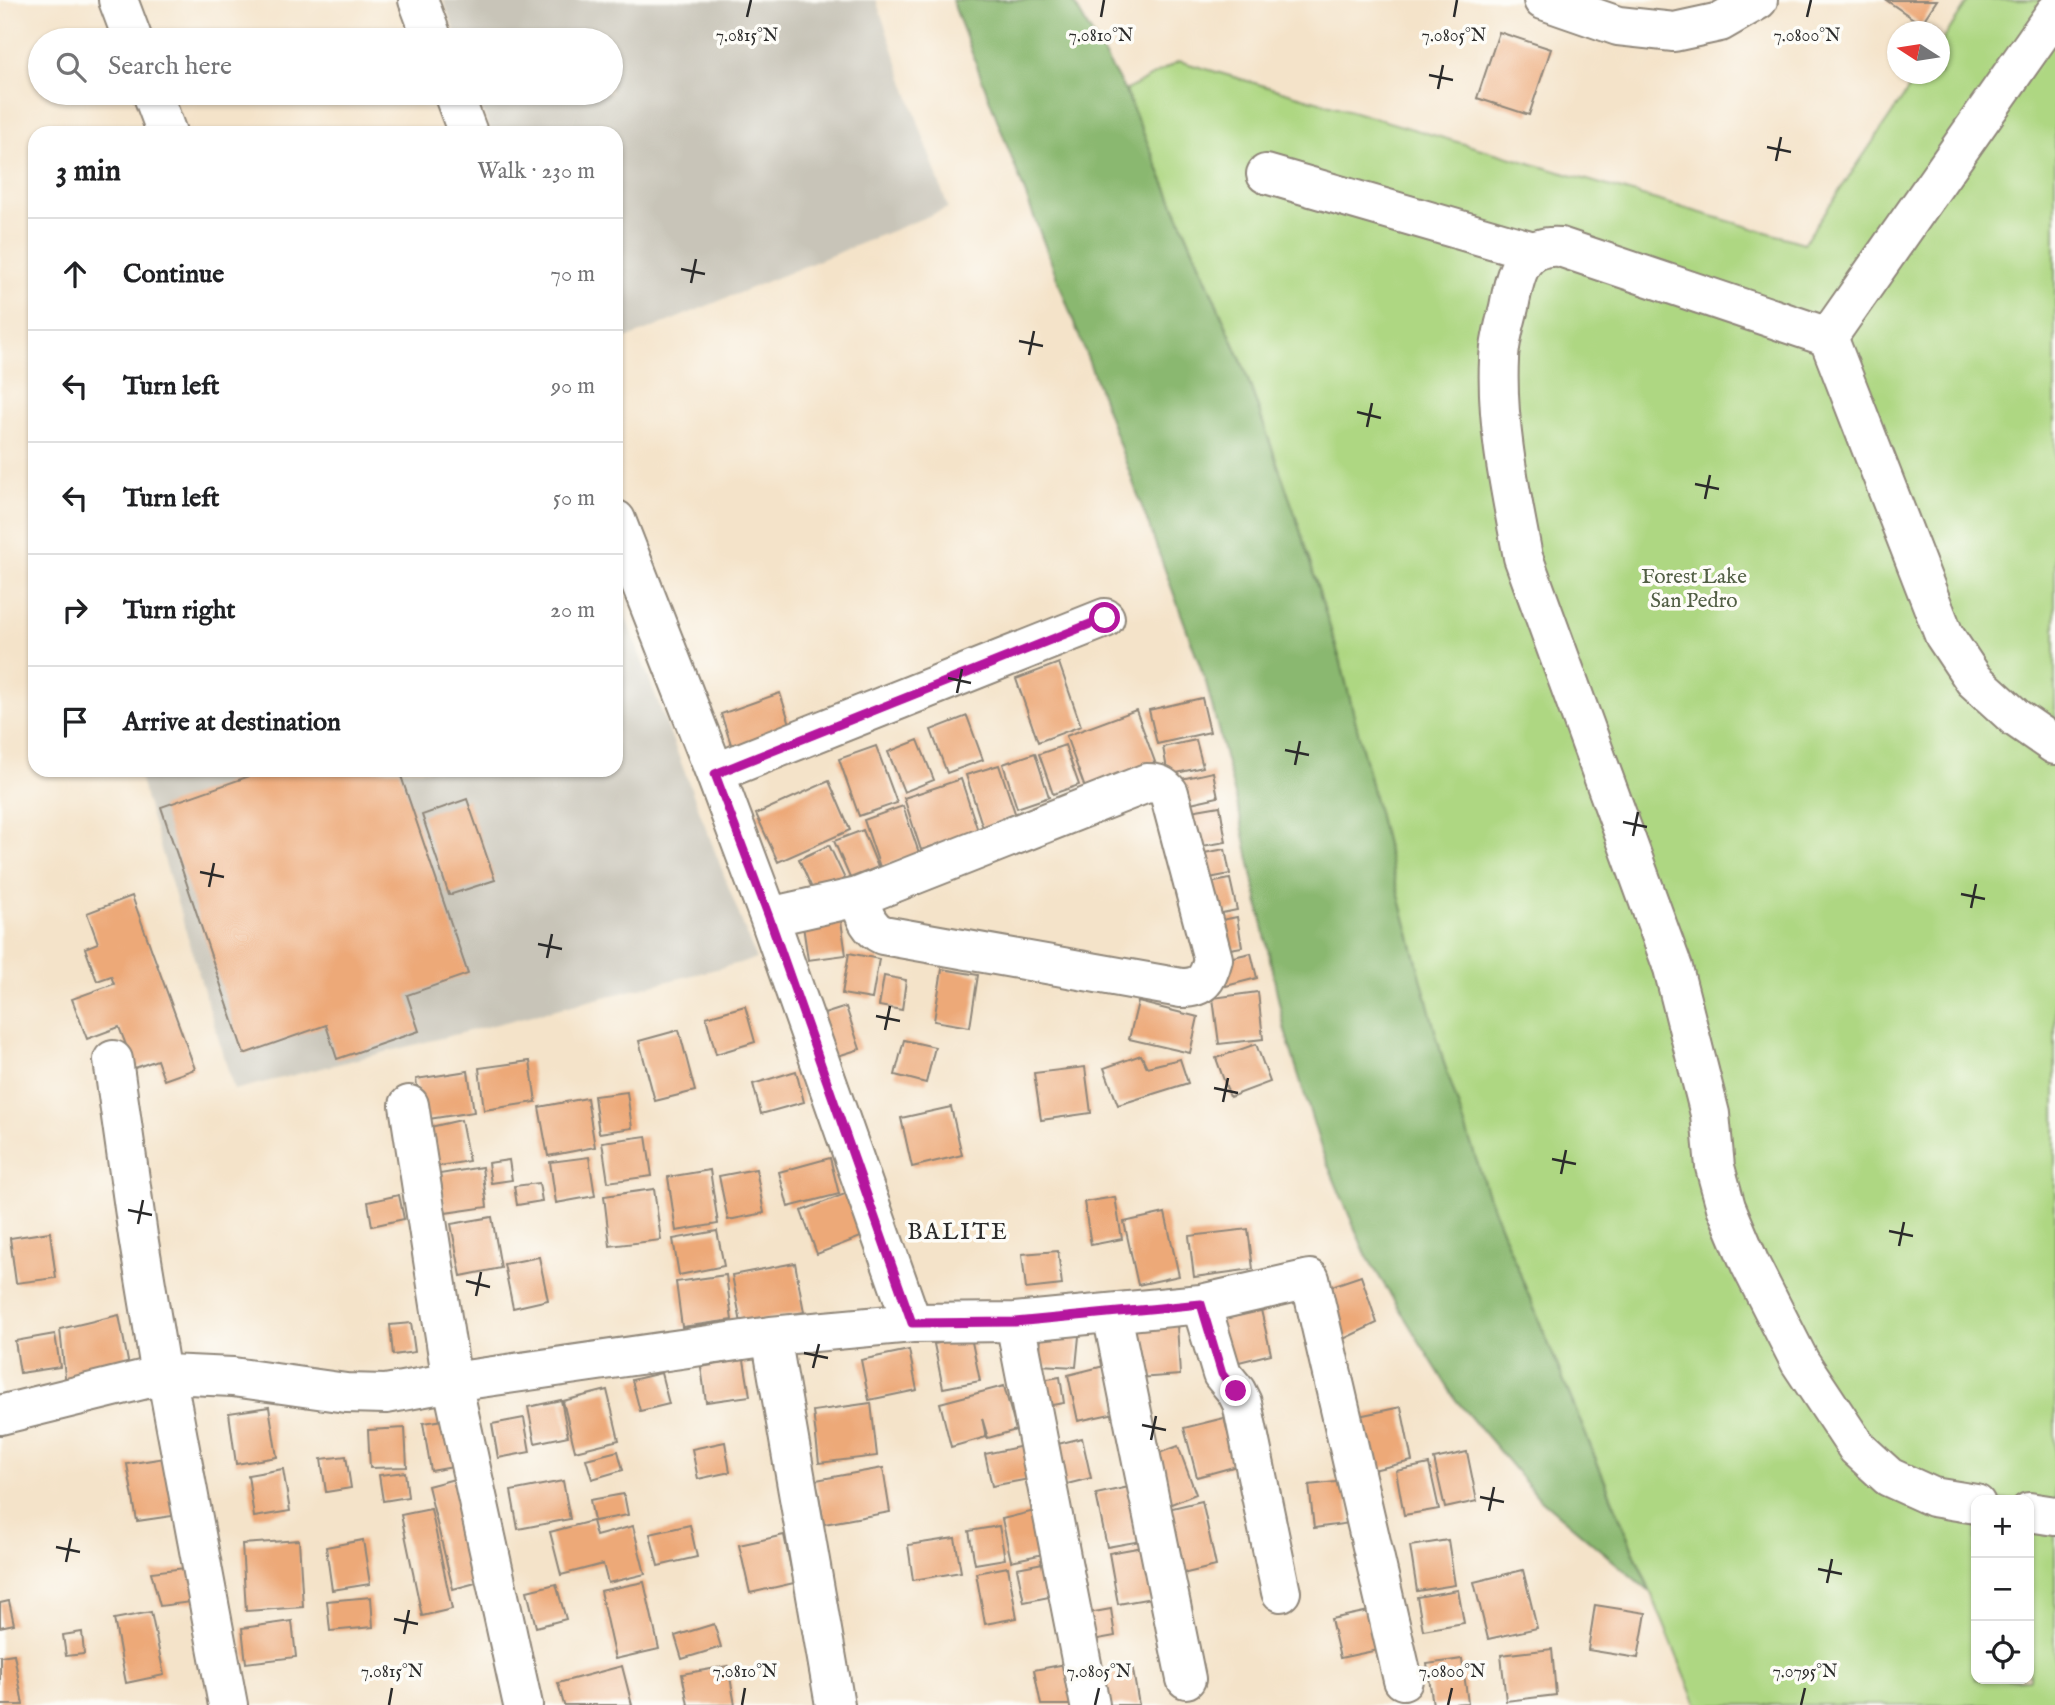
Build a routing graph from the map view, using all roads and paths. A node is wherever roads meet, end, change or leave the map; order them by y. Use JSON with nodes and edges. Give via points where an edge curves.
{"nodes":[{"id":1,"x":118,"y":0,"type":"edge"},
{"id":2,"x":418,"y":0,"type":"edge"},
{"id":3,"x":1543,"y":0,"type":"edge"},
{"id":4,"x":1758,"y":0,"type":"edge"},
{"id":5,"x":2055,"y":13,"type":"edge"},
{"id":6,"x":128,"y":28,"type":"edge"},
{"id":7,"x":428,"y":28,"type":"edge"},
{"id":8,"x":156,"y":105,"type":"edge"},
{"id":9,"x":458,"y":105,"type":"edge"},
{"id":10,"x":164,"y":126,"type":"edge"},
{"id":11,"x":465,"y":126,"type":"edge"},
{"id":12,"x":1266,"y":174,"type":"dead end"},
{"id":13,"x":1533,"y":251,"type":"junction"},
{"id":14,"x":1828,"y":337,"type":"junction"},
{"id":15,"x":623,"y":550,"type":"edge"},
{"id":16,"x":1105,"y":618,"type":"dead end"},
{"id":17,"x":2055,"y":746,"type":"edge"},
{"id":18,"x":715,"y":774,"type":"junction"},
{"id":19,"x":858,"y":897,"type":"junction"},
{"id":20,"x":769,"y":917,"type":"junction"},
{"id":21,"x":113,"y":1059,"type":"dead end"},
{"id":22,"x":410,"y":1105,"type":"dead end"},
{"id":23,"x":1201,"y":1304,"type":"junction"},
{"id":24,"x":1112,"y":1314,"type":"junction"},
{"id":25,"x":1015,"y":1322,"type":"junction"},
{"id":26,"x":912,"y":1323,"type":"junction"},
{"id":27,"x":771,"y":1336,"type":"junction"},
{"id":28,"x":166,"y":1374,"type":"junction"},
{"id":29,"x":452,"y":1382,"type":"junction"},
{"id":30,"x":0,"y":1415,"type":"edge"},
{"id":31,"x":1971,"y":1503,"type":"edge"},
{"id":32,"x":2034,"y":1513,"type":"edge"},
{"id":33,"x":2055,"y":1516,"type":"edge"},
{"id":34,"x":1281,"y":1592,"type":"dead end"},
{"id":35,"x":1186,"y":1679,"type":"dead end"},
{"id":36,"x":1403,"y":1680,"type":"dead end"},
{"id":37,"x":228,"y":1705,"type":"edge"},
{"id":38,"x":523,"y":1705,"type":"edge"},
{"id":39,"x":835,"y":1705,"type":"edge"},
{"id":40,"x":1090,"y":1705,"type":"edge"}],
"edges":[{"from":1,"to":6,"type":"street"},
{"from":2,"to":7,"type":"street"},
{"from":3,"to":4,"type":"street","via":[[1618,26],[1674,33],[1720,23]]},
{"from":5,"to":14,"type":"street"},
{"from":8,"to":10,"type":"street"},
{"from":9,"to":11,"type":"street"},
{"from":12,"to":13,"type":"street"},
{"from":13,"to":14,"type":"street","via":[[1560,247]]},
{"from":13,"to":31,"type":"street","via":[[1515,275],[1499,358],[1500,410],[1521,544],[1673,968],[1710,1114],[1715,1167],[1726,1207],[1800,1362],[1857,1448],[1889,1477],[1933,1497]]},
{"from":14,"to":17,"type":"street","via":[[1944,635],[1974,680]]},
{"from":15,"to":18,"type":"street"},
{"from":16,"to":18,"type":"street"},
{"from":18,"to":20,"type":"street"},
{"from":19,"to":19,"type":"street","via":[[1154,783],[1169,793],[1213,959],[1203,982],[1181,988],[883,936],[874,932]]},
{"from":19,"to":20,"type":"street"},
{"from":20,"to":26,"type":"street"},
{"from":21,"to":28,"type":"street","via":[[159,1363]]},
{"from":22,"to":29,"type":"street"},
{"from":23,"to":24,"type":"street"},
{"from":23,"to":34,"type":"street","via":[[1222,1374],[1242,1403]]},
{"from":23,"to":36,"type":"street","via":[[1310,1279]]},
{"from":24,"to":25,"type":"street"},
{"from":24,"to":35,"type":"street"},
{"from":25,"to":26,"type":"street"},
{"from":25,"to":40,"type":"street"},
{"from":26,"to":27,"type":"street"},
{"from":27,"to":29,"type":"street"},
{"from":27,"to":39,"type":"street"},
{"from":28,"to":29,"type":"street","via":[[233,1377],[345,1393],[386,1394]]},
{"from":28,"to":30,"type":"street"},
{"from":28,"to":37,"type":"street"},
{"from":29,"to":38,"type":"street"},
{"from":32,"to":33,"type":"street"}]}
